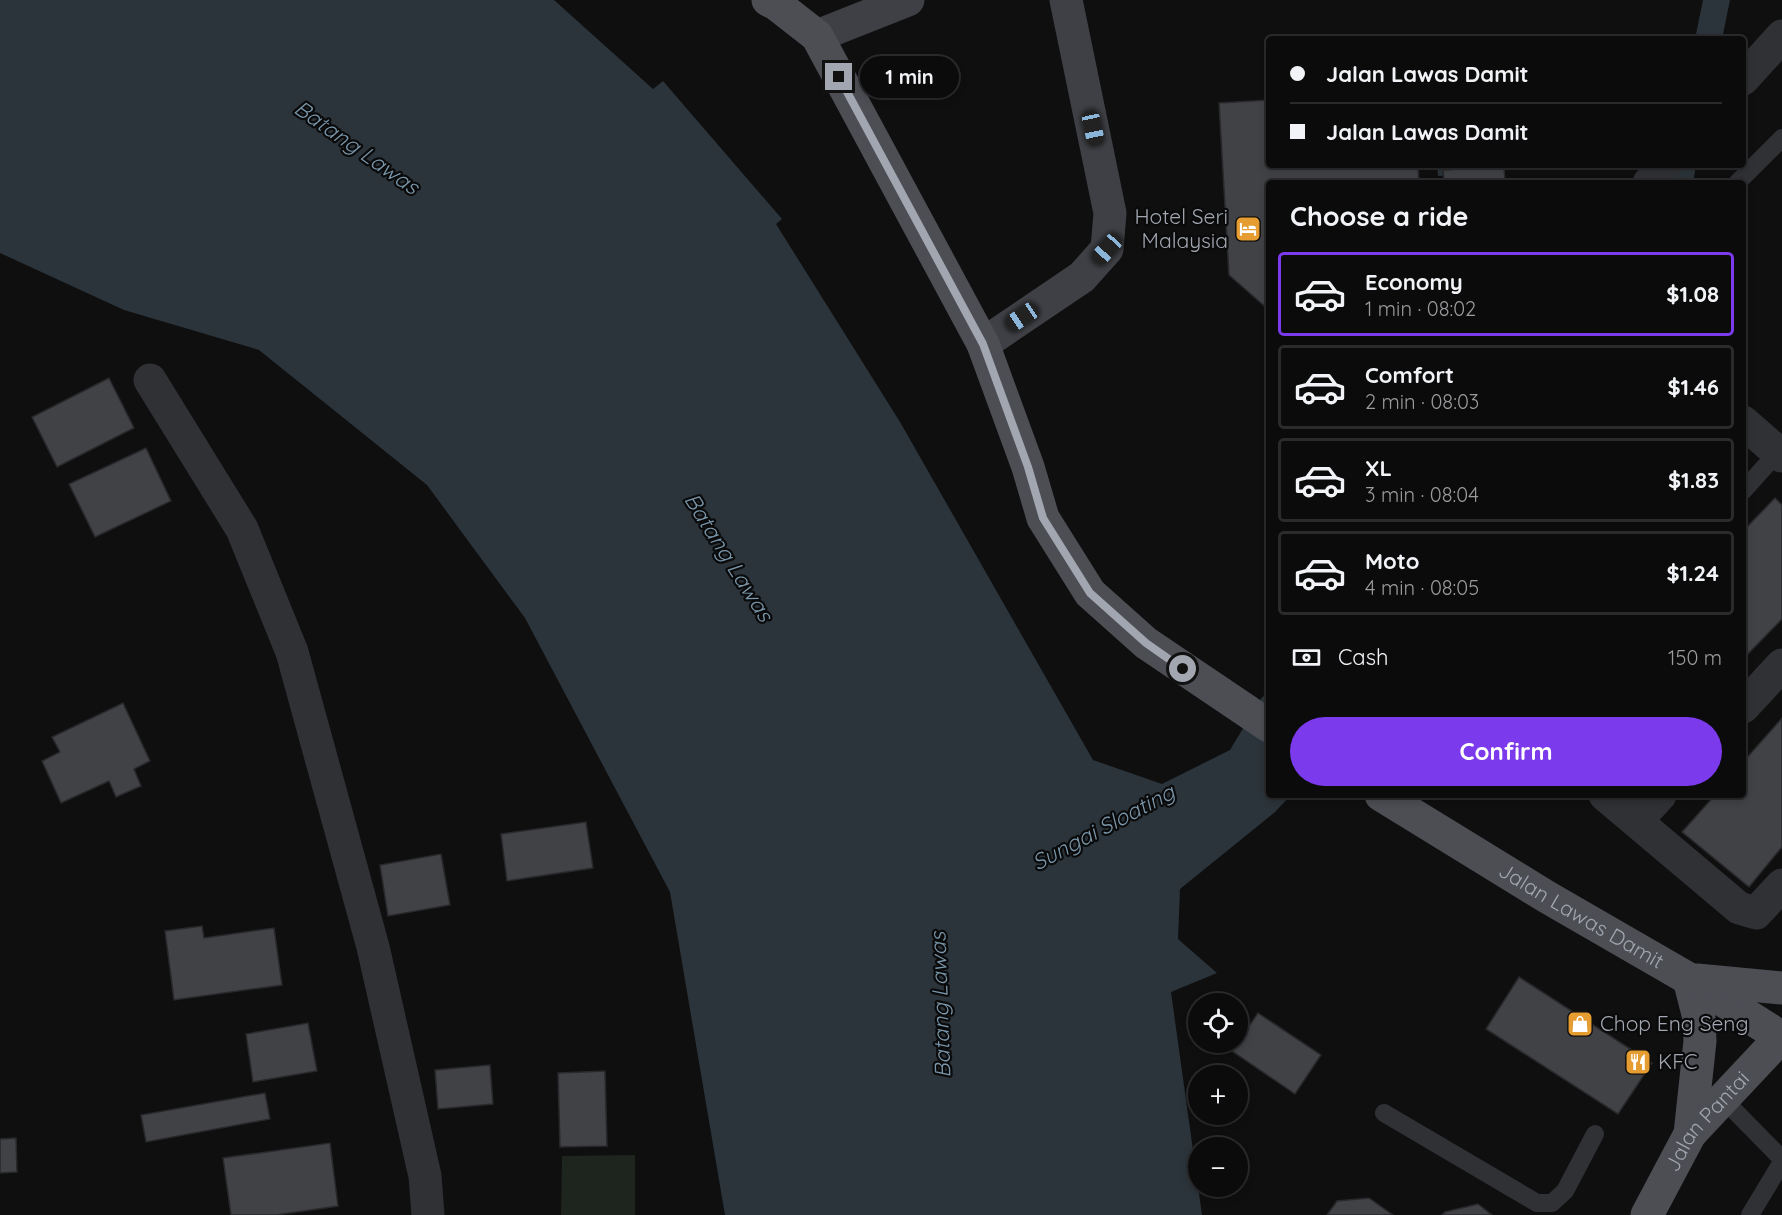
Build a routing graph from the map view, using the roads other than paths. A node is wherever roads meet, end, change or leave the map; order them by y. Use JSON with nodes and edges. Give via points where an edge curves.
{"nodes":[{"id":1,"x":768,"y":0,"type":"edge"},
{"id":2,"x":908,"y":0,"type":"edge"},
{"id":3,"x":1066,"y":0,"type":"edge"},
{"id":4,"x":817,"y":36,"type":"junction"},
{"id":5,"x":1774,"y":45,"type":"edge"},
{"id":6,"x":1746,"y":76,"type":"edge"},
{"id":7,"x":1782,"y":138,"type":"edge"},
{"id":8,"x":1662,"y":168,"type":"edge"},
{"id":9,"x":1651,"y":180,"type":"edge"},
{"id":10,"x":1740,"y":180,"type":"edge"},
{"id":11,"x":983,"y":344,"type":"junction"},
{"id":12,"x":150,"y":380,"type":"dead end"},
{"id":13,"x":1746,"y":425,"type":"edge"},
{"id":14,"x":1780,"y":454,"type":"edge"},
{"id":15,"x":1746,"y":488,"type":"edge"},
{"id":16,"x":1782,"y":665,"type":"edge"},
{"id":17,"x":1746,"y":704,"type":"edge"},
{"id":18,"x":1266,"y":724,"type":"edge"},
{"id":19,"x":1386,"y":798,"type":"edge"},
{"id":20,"x":1609,"y":798,"type":"edge"},
{"id":21,"x":1657,"y":798,"type":"edge"},
{"id":22,"x":1636,"y":821,"type":"junction"},
{"id":23,"x":1782,"y":885,"type":"edge"},
{"id":24,"x":1689,"y":979,"type":"junction"},
{"id":25,"x":1782,"y":988,"type":"edge"},
{"id":26,"x":1782,"y":1036,"type":"edge"},
{"id":27,"x":1723,"y":1099,"type":"junction"},
{"id":28,"x":1384,"y":1113,"type":"dead end"},
{"id":29,"x":1595,"y":1134,"type":"dead end"},
{"id":30,"x":1690,"y":1134,"type":"junction"},
{"id":31,"x":1782,"y":1160,"type":"edge"},
{"id":32,"x":428,"y":1215,"type":"edge"},
{"id":33,"x":1647,"y":1215,"type":"edge"},
{"id":34,"x":1750,"y":1215,"type":"edge"}],
"edges":[{"from":1,"to":4,"type":"main road"},
{"from":2,"to":4,"type":"street"},
{"from":3,"to":11,"type":"street","via":[[1110,213],[1107,249],[1082,277]]},
{"from":4,"to":11,"type":"main road"},
{"from":5,"to":6,"type":"street"},
{"from":7,"to":10,"type":"lane"},
{"from":8,"to":9,"type":"street"},
{"from":11,"to":18,"type":"main road","via":[[1043,518],[1090,593],[1146,643]]},
{"from":12,"to":32,"type":"street","via":[[242,529],[292,652],[373,947],[425,1176]]},
{"from":13,"to":14,"type":"street"},
{"from":14,"to":15,"type":"lane"},
{"from":16,"to":17,"type":"street"},
{"from":19,"to":24,"type":"main road","name":"Jalan Lawas Damit"},
{"from":20,"to":22,"type":"street"},
{"from":21,"to":22,"type":"street"},
{"from":22,"to":23,"type":"street","via":[[1739,908],[1756,912]]},
{"from":24,"to":25,"type":"main road"},
{"from":24,"to":26,"type":"main road","name":"Jalan Lawas Damit"},
{"from":24,"to":30,"type":"main road","via":[[1700,1018]]},
{"from":26,"to":27,"type":"main road","name":"Jalan Pantai"},
{"from":27,"to":30,"type":"main road","name":"Jalan Pantai"},
{"from":27,"to":31,"type":"lane"},
{"from":28,"to":29,"type":"lane","via":[[1537,1203],[1552,1203],[1565,1191]]},
{"from":30,"to":33,"type":"main road","name":"Jalan Pantai"},
{"from":31,"to":34,"type":"lane"}]}
